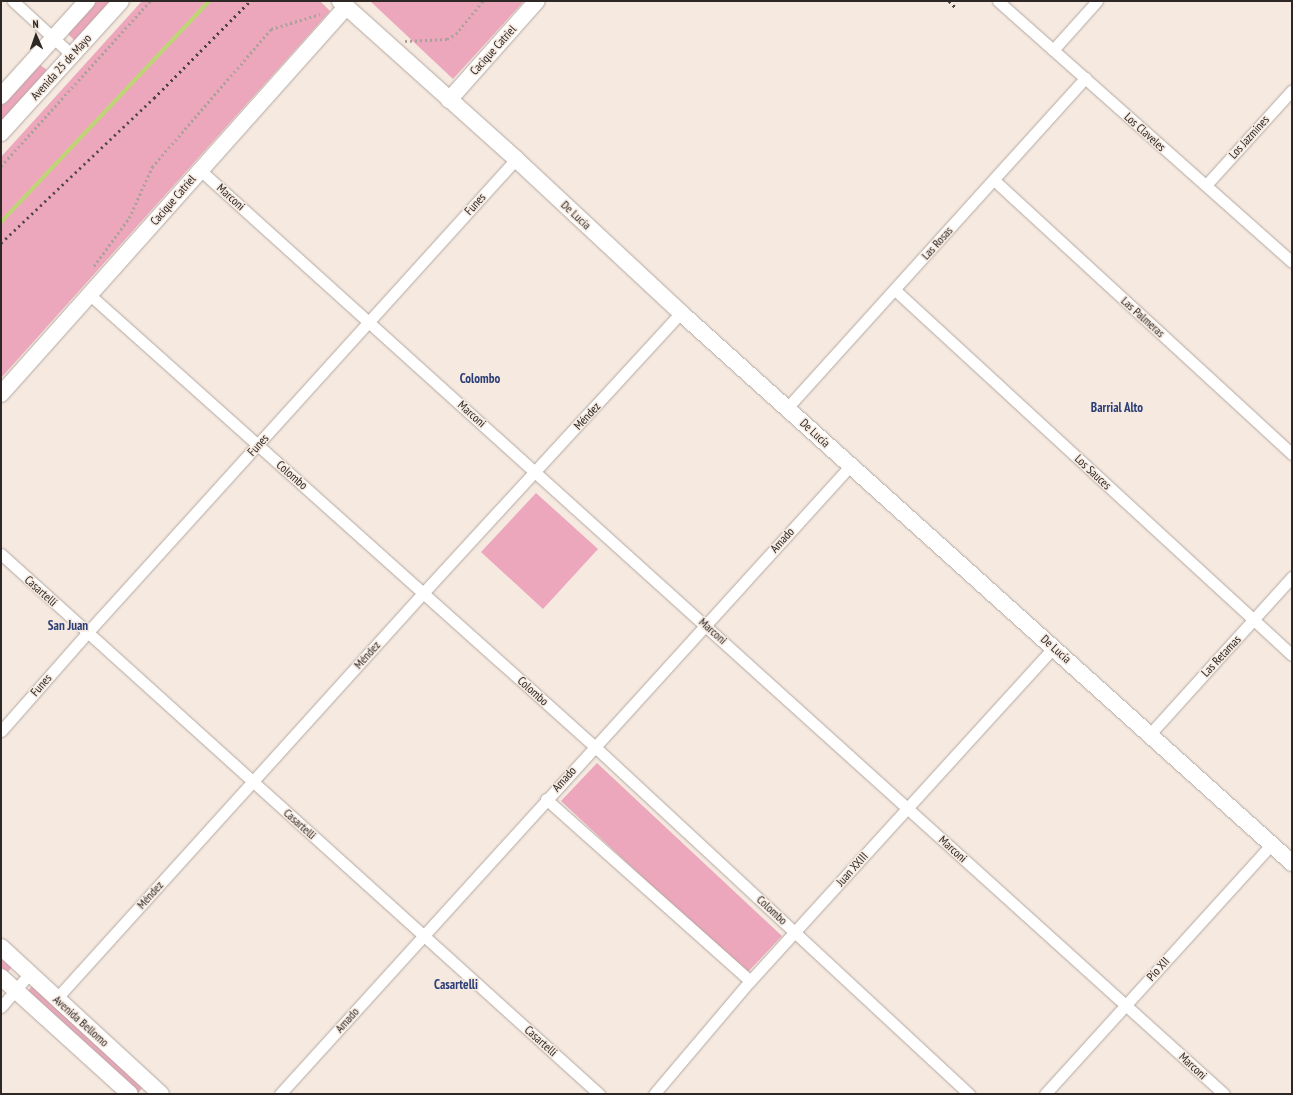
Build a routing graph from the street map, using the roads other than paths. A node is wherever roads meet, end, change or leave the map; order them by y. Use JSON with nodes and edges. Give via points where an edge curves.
{"nodes":[{"id":1,"x":12,"y":1,"type":"edge"},
{"id":2,"x":87,"y":1,"type":"edge"},
{"id":3,"x":121,"y":1,"type":"edge"},
{"id":4,"x":537,"y":1,"type":"edge"},
{"id":5,"x":998,"y":1,"type":"edge"},
{"id":6,"x":1097,"y":1,"type":"edge"},
{"id":7,"x":343,"y":4,"type":"edge"},
{"id":8,"x":54,"y":38,"type":"junction"},
{"id":9,"x":1053,"y":50,"type":"junction"},
{"id":10,"x":72,"y":54,"type":"junction"},
{"id":11,"x":1085,"y":78,"type":"junction"},
{"id":12,"x":1292,"y":90,"type":"edge"},
{"id":13,"x":1,"y":96,"type":"edge"},
{"id":14,"x":449,"y":100,"type":"junction"},
{"id":15,"x":1,"y":133,"type":"edge"},
{"id":16,"x":516,"y":159,"type":"junction"},
{"id":17,"x":200,"y":170,"type":"junction"},
{"id":18,"x":994,"y":180,"type":"junction"},
{"id":19,"x":1206,"y":185,"type":"junction"},
{"id":20,"x":1292,"y":262,"type":"edge"},
{"id":21,"x":895,"y":290,"type":"junction"},
{"id":22,"x":90,"y":295,"type":"junction"},
{"id":23,"x":681,"y":313,"type":"junction"},
{"id":24,"x":370,"y":321,"type":"junction"},
{"id":25,"x":1,"y":394,"type":"edge"},
{"id":26,"x":787,"y":408,"type":"junction"},
{"id":27,"x":258,"y":445,"type":"junction"},
{"id":28,"x":1292,"y":454,"type":"edge"},
{"id":29,"x":850,"y":466,"type":"junction"},
{"id":30,"x":536,"y":472,"type":"junction"},
{"id":31,"x":1,"y":554,"type":"edge"},
{"id":32,"x":1292,"y":578,"type":"edge"},
{"id":33,"x":424,"y":592,"type":"junction"},
{"id":34,"x":1254,"y":620,"type":"junction"},
{"id":35,"x":705,"y":624,"type":"junction"},
{"id":36,"x":87,"y":633,"type":"junction"},
{"id":37,"x":1054,"y":647,"type":"junction"},
{"id":38,"x":1292,"y":655,"type":"edge"},
{"id":39,"x":1,"y":731,"type":"edge"},
{"id":40,"x":1150,"y":734,"type":"junction"},
{"id":41,"x":594,"y":746,"type":"junction"},
{"id":42,"x":252,"y":781,"type":"junction"},
{"id":43,"x":546,"y":799,"type":"junction"},
{"id":44,"x":908,"y":808,"type":"junction"},
{"id":45,"x":1272,"y":844,"type":"junction"},
{"id":46,"x":1292,"y":863,"type":"edge"},
{"id":47,"x":795,"y":932,"type":"junction"},
{"id":48,"x":425,"y":935,"type":"junction"},
{"id":49,"x":1,"y":947,"type":"edge"},
{"id":50,"x":30,"y":973,"type":"junction"},
{"id":51,"x":1,"y":977,"type":"edge"},
{"id":52,"x":750,"y":981,"type":"junction"},
{"id":53,"x":14,"y":989,"type":"junction"},
{"id":54,"x":56,"y":999,"type":"junction"},
{"id":55,"x":1126,"y":1004,"type":"junction"},
{"id":56,"x":1,"y":1007,"type":"edge"},
{"id":57,"x":154,"y":1092,"type":"edge"},
{"id":58,"x":130,"y":1094,"type":"edge"},
{"id":59,"x":280,"y":1094,"type":"edge"},
{"id":60,"x":599,"y":1094,"type":"edge"},
{"id":61,"x":654,"y":1094,"type":"edge"},
{"id":62,"x":969,"y":1094,"type":"edge"},
{"id":63,"x":1045,"y":1094,"type":"edge"},
{"id":64,"x":1224,"y":1094,"type":"edge"}],
"edges":[{"from":1,"to":8,"type":"street"},
{"from":2,"to":8,"type":"street","name":"Avenida 25 de Mayo"},
{"from":3,"to":10,"type":"street","name":"Avenida 25 de Mayo"},
{"from":4,"to":14,"type":"street","name":"Cacique Catriel"},
{"from":5,"to":9,"type":"street","name":"Los Claveles"},
{"from":6,"to":9,"type":"street"},
{"from":7,"to":14,"type":"street","name":"De Lucía"},
{"from":7,"to":17,"type":"street","name":"Cacique Catriel"},
{"from":8,"to":10,"type":"street"},
{"from":8,"to":13,"type":"street","name":"Avenida 25 de Mayo"},
{"from":9,"to":11,"type":"street","name":"Los Claveles"},
{"from":10,"to":15,"type":"street","name":"Avenida 25 de Mayo"},
{"from":11,"to":18,"type":"street","name":"Las Rosas"},
{"from":11,"to":19,"type":"street","name":"Los Claveles"},
{"from":12,"to":19,"type":"street","name":"Los Jazmines"},
{"from":14,"to":16,"type":"street","name":"De Lucía"},
{"from":16,"to":23,"type":"street","name":"De Lucía"},
{"from":16,"to":24,"type":"street","name":"Funes"},
{"from":17,"to":22,"type":"street","name":"Cacique Catriel"},
{"from":17,"to":24,"type":"street","name":"Marconi"},
{"from":18,"to":21,"type":"street","name":"Las Rosas"},
{"from":18,"to":28,"type":"street","name":"Las Palmeras"},
{"from":19,"to":20,"type":"street","name":"Los Claveles"},
{"from":21,"to":26,"type":"street","name":"Las Rosas"},
{"from":21,"to":34,"type":"street","name":"Los Sauces"},
{"from":22,"to":25,"type":"street","name":"Cacique Catriel"},
{"from":22,"to":27,"type":"street","name":"Colombo"},
{"from":23,"to":26,"type":"street","name":"De Lucía"},
{"from":23,"to":30,"type":"street","name":"Méndez"},
{"from":24,"to":27,"type":"street","name":"Funes"},
{"from":24,"to":30,"type":"street","name":"Marconi"},
{"from":26,"to":29,"type":"street","name":"De Lucía"},
{"from":27,"to":33,"type":"street","name":"Colombo"},
{"from":27,"to":36,"type":"street","name":"Funes"},
{"from":29,"to":35,"type":"street","name":"Amado"},
{"from":29,"to":37,"type":"street","name":"De Lucía"},
{"from":30,"to":33,"type":"street","name":"Méndez"},
{"from":30,"to":35,"type":"street","name":"Marconi"},
{"from":31,"to":36,"type":"street","name":"Casartelli"},
{"from":32,"to":34,"type":"street","name":"Las Retamas"},
{"from":33,"to":41,"type":"street","name":"Colombo"},
{"from":33,"to":42,"type":"street","name":"Méndez"},
{"from":34,"to":38,"type":"street","name":"Los Sauces"},
{"from":34,"to":40,"type":"street","name":"Las Retamas"},
{"from":35,"to":41,"type":"street","name":"Amado"},
{"from":35,"to":44,"type":"street","name":"Marconi"},
{"from":36,"to":39,"type":"street","name":"Funes"},
{"from":36,"to":42,"type":"street","name":"Casartelli"},
{"from":37,"to":40,"type":"street","name":"De Lucía"},
{"from":37,"to":44,"type":"street","name":"Juan XXIII"},
{"from":40,"to":45,"type":"street","name":"De Lucía"},
{"from":41,"to":43,"type":"street","name":"Amado"},
{"from":41,"to":47,"type":"street","name":"Colombo"},
{"from":42,"to":48,"type":"street","name":"Casartelli"},
{"from":42,"to":54,"type":"street","name":"Méndez"},
{"from":43,"to":48,"type":"street","name":"Amado"},
{"from":43,"to":52,"type":"street"},
{"from":44,"to":47,"type":"street","name":"Juan XXIII"},
{"from":44,"to":55,"type":"street","name":"Marconi"},
{"from":45,"to":46,"type":"street","name":"De Lucía"},
{"from":45,"to":55,"type":"street","name":"Pío XII"},
{"from":47,"to":52,"type":"street","name":"Juan XXIII"},
{"from":47,"to":62,"type":"street","name":"Colombo"},
{"from":48,"to":59,"type":"street","name":"Amado"},
{"from":48,"to":60,"type":"street","name":"Casartelli"},
{"from":49,"to":50,"type":"street","name":"Avenida Bellomo"},
{"from":50,"to":53,"type":"street"},
{"from":50,"to":54,"type":"street","name":"Avenida Bellomo"},
{"from":51,"to":53,"type":"street","name":"Avenida Bellomo"},
{"from":52,"to":61,"type":"street","name":"Juan XXIII"},
{"from":53,"to":56,"type":"street"},
{"from":53,"to":58,"type":"street","name":"Avenida Bellomo"},
{"from":54,"to":57,"type":"street","name":"Avenida Bellomo"},
{"from":55,"to":63,"type":"street","name":"Pío XII"},
{"from":55,"to":64,"type":"street","name":"Marconi"}]}
